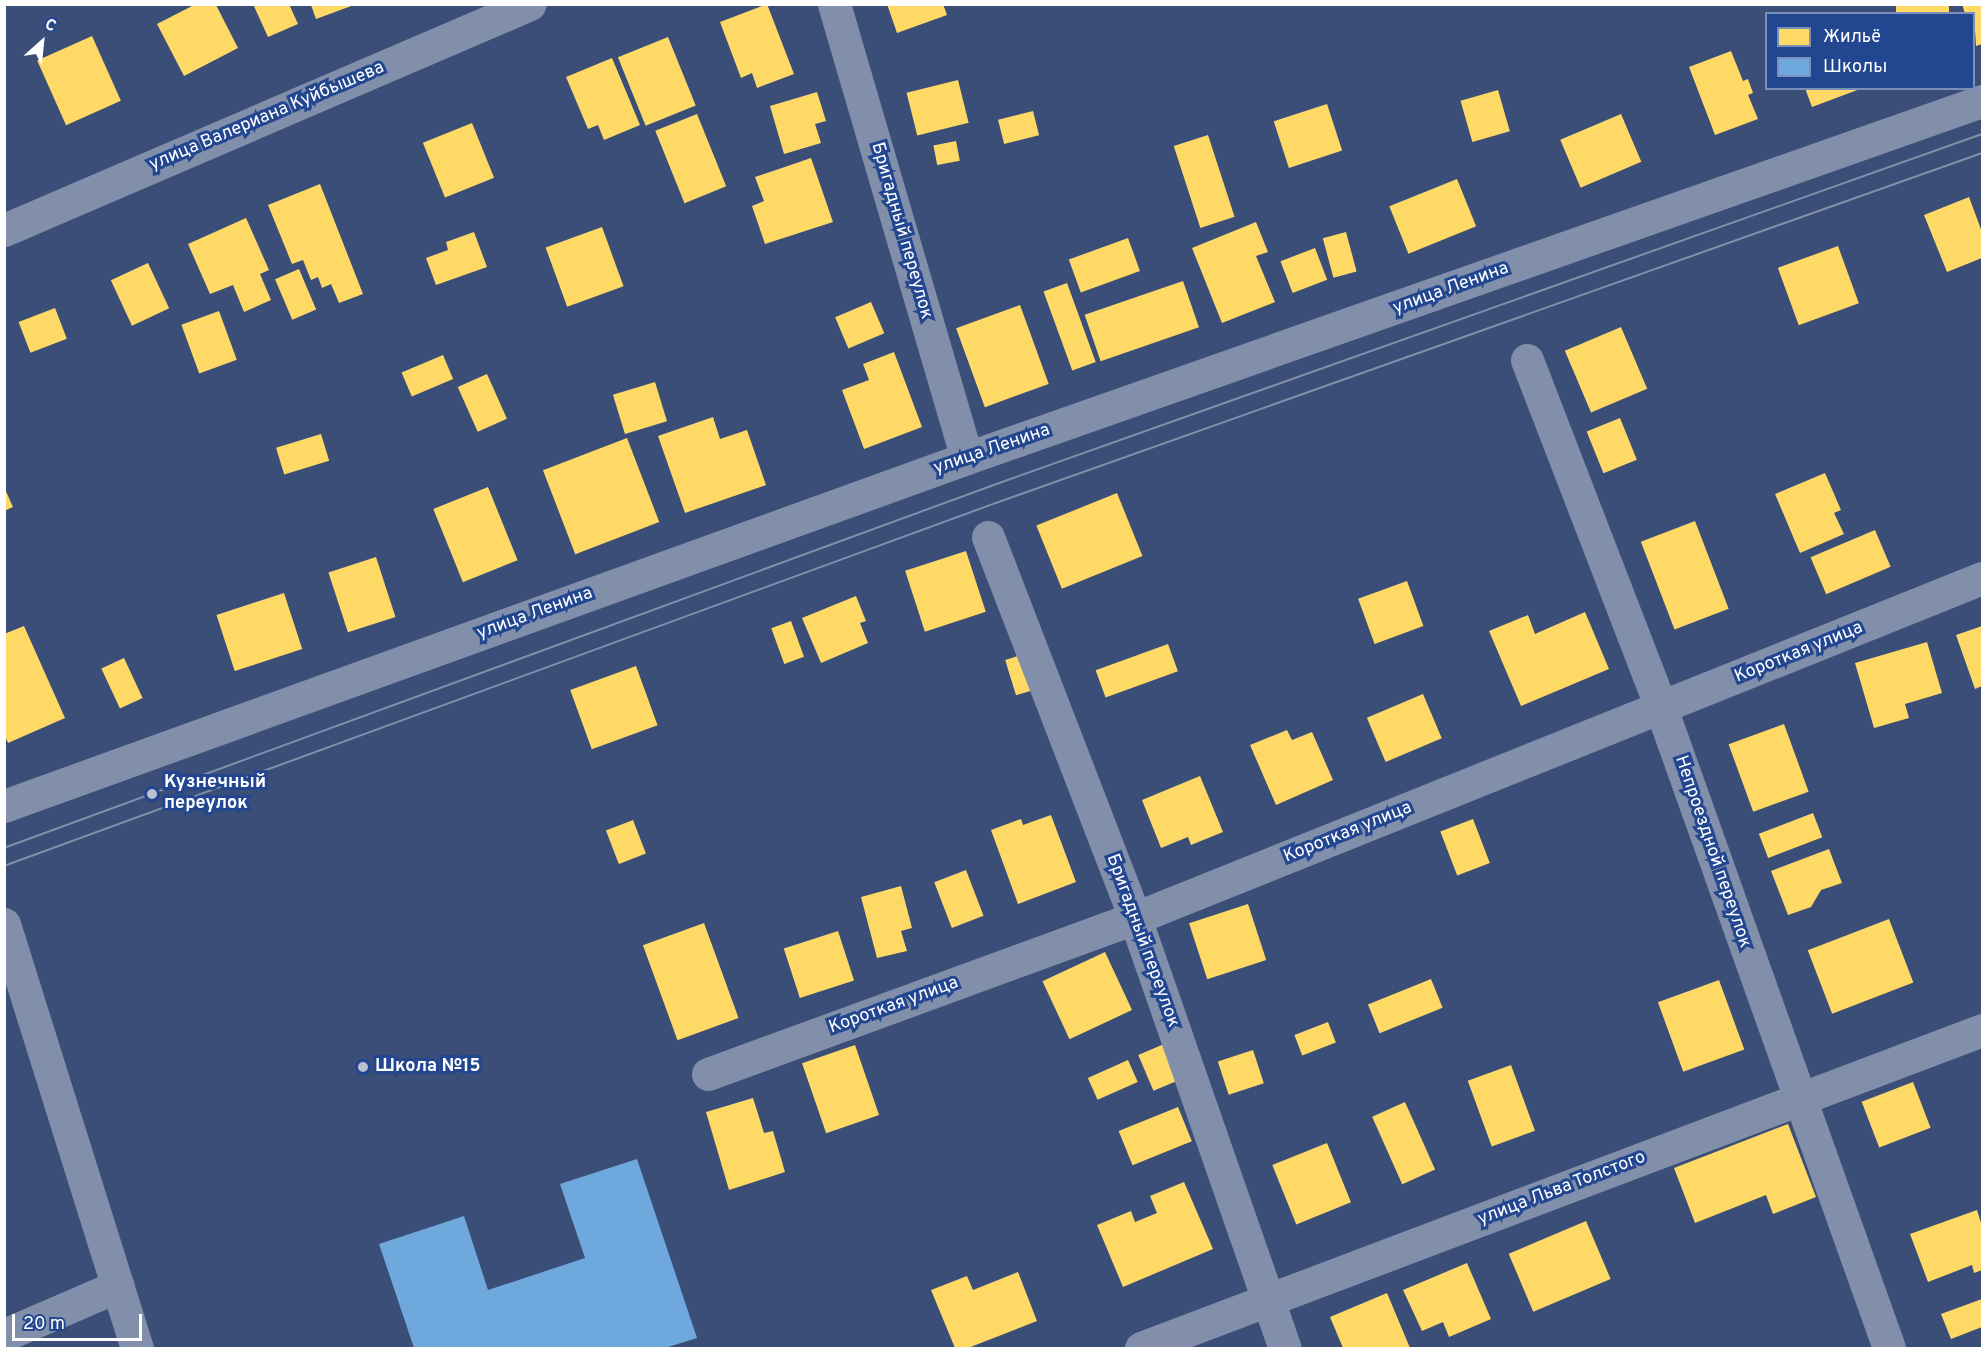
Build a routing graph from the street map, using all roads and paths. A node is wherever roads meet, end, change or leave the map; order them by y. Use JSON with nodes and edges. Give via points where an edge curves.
{"nodes":[{"id":1,"x":530,"y":4,"type":"edge"},
{"id":2,"x":834,"y":4,"type":"edge"},
{"id":3,"x":1983,"y":101,"type":"edge"},
{"id":4,"x":4,"y":230,"type":"edge"},
{"id":5,"x":1527,"y":360,"type":"dead end"},
{"id":6,"x":967,"y":458,"type":"junction"},
{"id":7,"x":988,"y":537,"type":"dead end"},
{"id":8,"x":1983,"y":578,"type":"edge"},
{"id":9,"x":1662,"y":708,"type":"junction"},
{"id":10,"x":4,"y":806,"type":"edge"},
{"id":11,"x":1135,"y":918,"type":"junction"},
{"id":12,"x":4,"y":924,"type":"edge"},
{"id":13,"x":1983,"y":1030,"type":"edge"},
{"id":14,"x":708,"y":1074,"type":"dead end"},
{"id":15,"x":1800,"y":1100,"type":"junction"},
{"id":16,"x":118,"y":1286,"type":"junction"},
{"id":17,"x":1266,"y":1300,"type":"junction"},
{"id":18,"x":4,"y":1335,"type":"edge"},
{"id":19,"x":137,"y":1348,"type":"edge"},
{"id":20,"x":1141,"y":1348,"type":"edge"},
{"id":21,"x":1285,"y":1348,"type":"edge"},
{"id":22,"x":1889,"y":1348,"type":"edge"}],
"edges":[{"from":1,"to":4,"type":"street","name":"улица Валериана Куйбышева"},
{"from":2,"to":6,"type":"street","name":"Бригадный переулок"},
{"from":3,"to":6,"type":"street","name":"улица Ленина"},
{"from":5,"to":9,"type":"street","name":"Непроездной переулок"},
{"from":6,"to":10,"type":"street","name":"улица Ленина"},
{"from":7,"to":11,"type":"street","name":"Бригадный переулок"},
{"from":8,"to":9,"type":"street","name":"Короткая улица"},
{"from":9,"to":11,"type":"street","name":"Короткая улица"},
{"from":9,"to":15,"type":"street","name":"Непроездной переулок"},
{"from":11,"to":14,"type":"street","name":"Короткая улица"},
{"from":11,"to":17,"type":"street","name":"Бригадный переулок"},
{"from":12,"to":16,"type":"street"},
{"from":13,"to":15,"type":"street","name":"улица Льва Толстого"},
{"from":15,"to":17,"type":"street","name":"улица Льва Толстого"},
{"from":15,"to":22,"type":"street","name":"Непроездной переулок"},
{"from":16,"to":18,"type":"street"},
{"from":16,"to":19,"type":"street"},
{"from":17,"to":20,"type":"street","name":"улица Льва Толстого"},
{"from":17,"to":21,"type":"street","name":"Бригадный переулок"}]}
